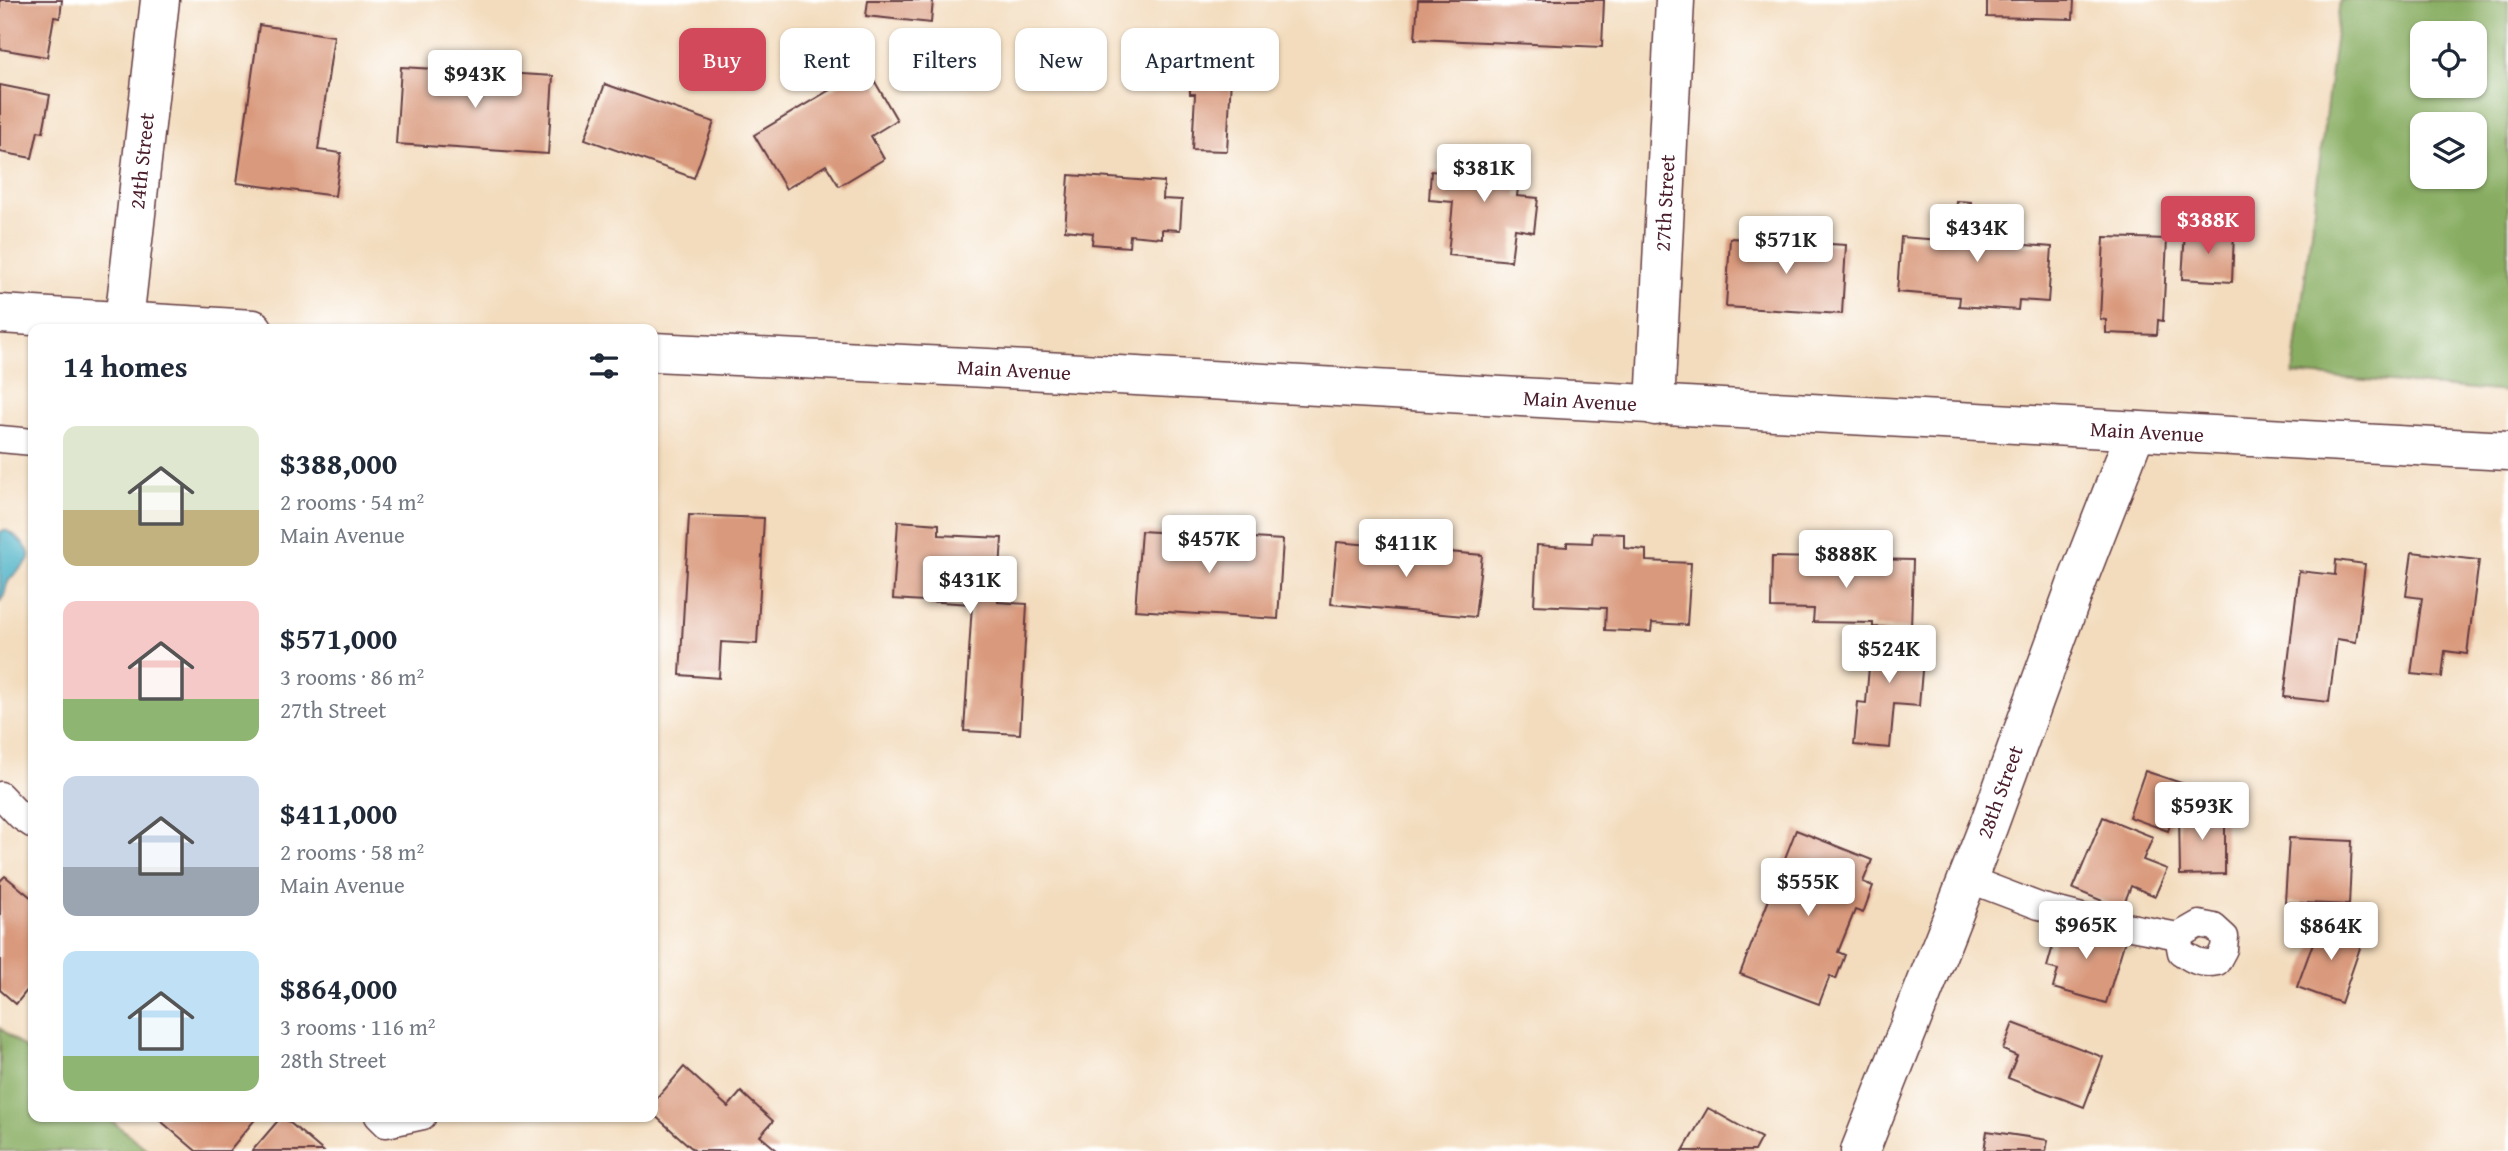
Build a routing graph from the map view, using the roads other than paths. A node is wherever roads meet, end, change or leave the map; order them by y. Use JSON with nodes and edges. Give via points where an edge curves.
{"nodes":[{"id":1,"x":160,"y":0,"type":"edge"},
{"id":2,"x":1675,"y":0,"type":"edge"},
{"id":3,"x":0,"y":314,"type":"edge"},
{"id":4,"x":124,"y":321,"type":"junction"},
{"id":5,"x":172,"y":324,"type":"edge"},
{"id":6,"x":658,"y":352,"type":"edge"},
{"id":7,"x":1655,"y":406,"type":"junction"},
{"id":8,"x":2136,"y":431,"type":"junction"},
{"id":9,"x":0,"y":439,"type":"edge"},
{"id":10,"x":28,"y":442,"type":"edge"},
{"id":11,"x":2508,"y":451,"type":"edge"},
{"id":12,"x":0,"y":795,"type":"edge"},
{"id":13,"x":28,"y":822,"type":"edge"},
{"id":14,"x":1968,"y":879,"type":"junction"},
{"id":15,"x":2178,"y":936,"type":"dead end"},
{"id":16,"x":1860,"y":1151,"type":"edge"}],
"edges":[{"from":1,"to":4,"type":"main road","name":"24th Street"},
{"from":2,"to":7,"type":"main road","name":"27th Street"},
{"from":3,"to":4,"type":"main road"},
{"from":4,"to":5,"type":"main road"},
{"from":6,"to":7,"type":"main road","name":"Main Avenue"},
{"from":7,"to":8,"type":"main road","name":"Main Avenue"},
{"from":8,"to":11,"type":"main road","name":"Main Avenue"},
{"from":8,"to":14,"type":"main road","name":"28th Street"},
{"from":9,"to":10,"type":"lane"},
{"from":12,"to":13,"type":"lane"},
{"from":14,"to":15,"type":"lane","via":[[2039,906]]},
{"from":14,"to":16,"type":"main road","name":"28th Street"}]}
